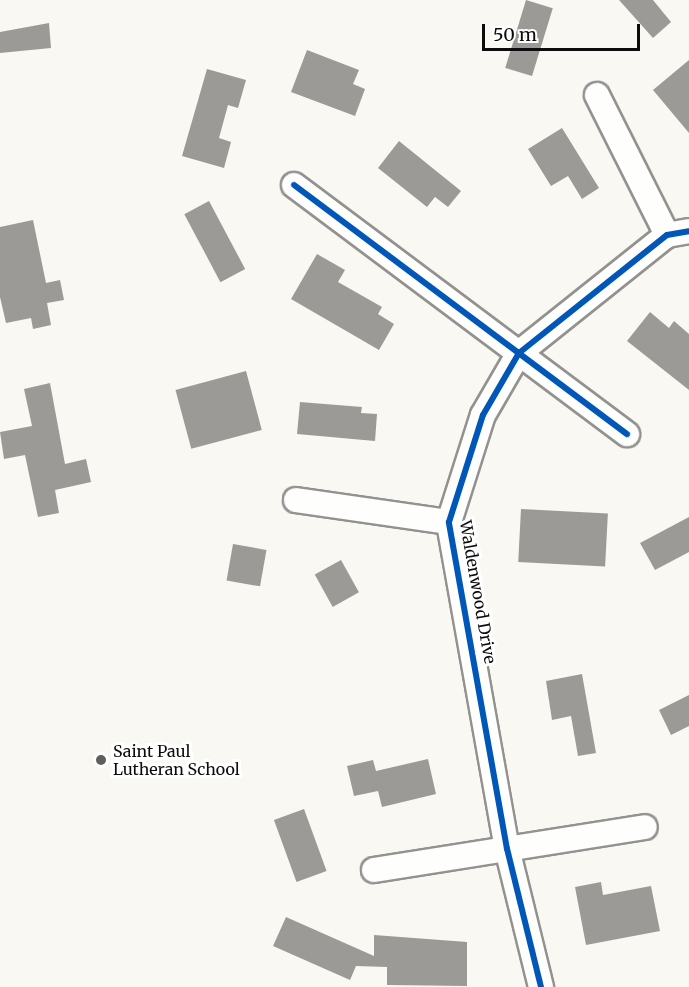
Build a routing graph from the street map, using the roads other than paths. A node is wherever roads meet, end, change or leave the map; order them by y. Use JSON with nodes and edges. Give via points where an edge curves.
{"nodes":[{"id":1,"x":597,"y":95,"type":"dead end"},
{"id":2,"x":294,"y":185,"type":"dead end"},
{"id":3,"x":678,"y":233,"type":"edge"},
{"id":4,"x":519,"y":353,"type":"junction"},
{"id":5,"x":627,"y":434,"type":"dead end"},
{"id":6,"x":296,"y":500,"type":"dead end"},
{"id":7,"x":449,"y":522,"type":"junction"},
{"id":8,"x":645,"y":827,"type":"dead end"},
{"id":9,"x":507,"y":849,"type":"junction"},
{"id":10,"x":374,"y":870,"type":"dead end"},
{"id":11,"x":541,"y":987,"type":"edge"}],
"edges":[{"from":1,"to":3,"type":"street","name":"Waldenwood Drive"},
{"from":2,"to":4,"type":"street"},
{"from":3,"to":4,"type":"street","name":"Waldenwood Drive"},
{"from":4,"to":5,"type":"street"},
{"from":4,"to":7,"type":"street","name":"Waldenwood Drive","via":[[483,415]]},
{"from":6,"to":7,"type":"street","name":"Waldenwood Drive"},
{"from":7,"to":9,"type":"street","name":"Waldenwood Drive"},
{"from":8,"to":9,"type":"street"},
{"from":9,"to":10,"type":"street"},
{"from":9,"to":11,"type":"street","name":"Waldenwood Drive"}]}
